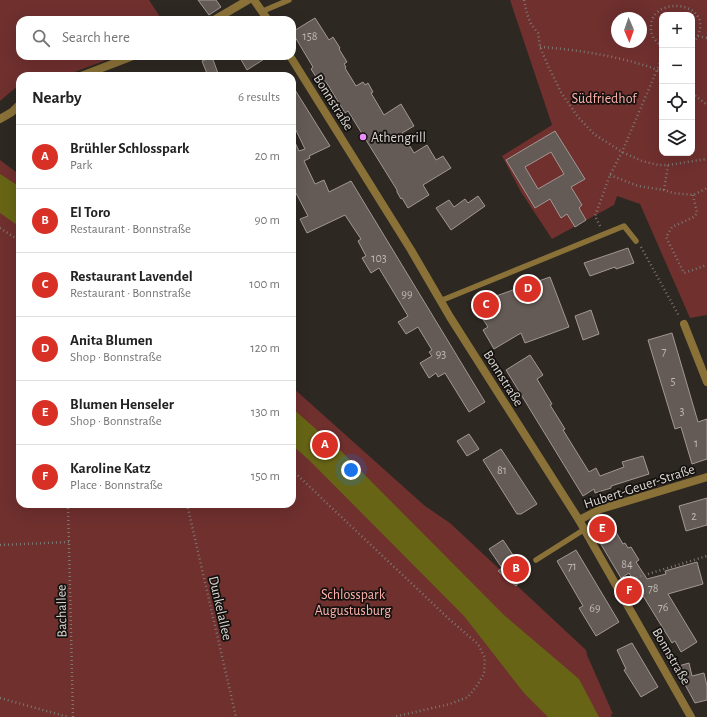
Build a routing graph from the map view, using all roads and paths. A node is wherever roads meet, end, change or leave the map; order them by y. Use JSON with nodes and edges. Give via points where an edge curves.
{"nodes":[{"id":1,"x":248,"y":0,"type":"edge"},
{"id":2,"x":254,"y":0,"type":"edge"},
{"id":3,"x":289,"y":0,"type":"edge"},
{"id":4,"x":524,"y":0,"type":"edge"},
{"id":5,"x":687,"y":3,"type":"dead end"},
{"id":6,"x":662,"y":5,"type":"dead end"},
{"id":7,"x":263,"y":11,"type":"junction"},
{"id":8,"x":221,"y":16,"type":"edge"},
{"id":9,"x":266,"y":16,"type":"edge"},
{"id":10,"x":698,"y":36,"type":"junction"},
{"id":11,"x":707,"y":38,"type":"edge"},
{"id":12,"x":695,"y":40,"type":"edge"},
{"id":13,"x":659,"y":44,"type":"edge"},
{"id":14,"x":540,"y":47,"type":"junction"},
{"id":15,"x":123,"y":60,"type":"edge"},
{"id":16,"x":292,"y":60,"type":"edge"},
{"id":17,"x":659,"y":65,"type":"edge"},
{"id":18,"x":657,"y":70,"type":"junction"},
{"id":19,"x":91,"y":72,"type":"edge"},
{"id":20,"x":695,"y":95,"type":"edge"},
{"id":21,"x":707,"y":105,"type":"edge"},
{"id":22,"x":16,"y":107,"type":"edge"},
{"id":23,"x":0,"y":119,"type":"edge"},
{"id":24,"x":622,"y":152,"type":"junction"},
{"id":25,"x":707,"y":159,"type":"edge"},
{"id":26,"x":668,"y":165,"type":"junction"},
{"id":27,"x":610,"y":175,"type":"junction"},
{"id":28,"x":707,"y":188,"type":"edge"},
{"id":29,"x":664,"y":190,"type":"junction"},
{"id":30,"x":693,"y":194,"type":"junction"},
{"id":31,"x":0,"y":228,"type":"edge"},
{"id":32,"x":604,"y":234,"type":"junction"},
{"id":33,"x":16,"y":238,"type":"edge"},
{"id":34,"x":636,"y":241,"type":"joint"},
{"id":35,"x":707,"y":265,"type":"edge"},
{"id":36,"x":440,"y":301,"type":"junction"},
{"id":37,"x":684,"y":324,"type":"joint"},
{"id":38,"x":707,"y":382,"type":"edge"},
{"id":39,"x":296,"y":474,"type":"edge"},
{"id":40,"x":707,"y":477,"type":"edge"},
{"id":41,"x":68,"y":508,"type":"edge"},
{"id":42,"x":187,"y":508,"type":"edge"},
{"id":43,"x":579,"y":520,"type":"junction"},
{"id":44,"x":585,"y":529,"type":"junction"},
{"id":45,"x":69,"y":542,"type":"junction"},
{"id":46,"x":0,"y":545,"type":"edge"},
{"id":47,"x":707,"y":556,"type":"edge"},
{"id":48,"x":536,"y":560,"type":"dead end"},
{"id":49,"x":616,"y":584,"type":"junction"},
{"id":50,"x":0,"y":698,"type":"edge"},
{"id":51,"x":68,"y":717,"type":"edge"},
{"id":52,"x":73,"y":717,"type":"edge"},
{"id":53,"x":236,"y":717,"type":"edge"},
{"id":54,"x":393,"y":717,"type":"edge"},
{"id":55,"x":691,"y":717,"type":"edge"}],
"edges":[{"from":1,"to":8,"type":"street"},
{"from":2,"to":7,"type":"street"},
{"from":3,"to":7,"type":"lane"},
{"from":4,"to":14,"type":"path","via":[[531,24],[538,33]]},
{"from":5,"to":10,"type":"path","via":[[695,9],[699,17],[701,27]]},
{"from":6,"to":13,"type":"path","via":[[655,11],[650,28]]},
{"from":7,"to":9,"type":"street"},
{"from":10,"to":11,"type":"path"},
{"from":10,"to":12,"type":"path"},
{"from":14,"to":18,"type":"path","via":[[615,57]]},
{"from":14,"to":24,"type":"path","via":[[562,94],[578,117],[594,134]]},
{"from":15,"to":19,"type":"street"},
{"from":16,"to":36,"type":"street","name":"Bonnstraße"},
{"from":17,"to":18,"type":"path"},
{"from":18,"to":24,"type":"path"},
{"from":20,"to":21,"type":"path"},
{"from":22,"to":23,"type":"street"},
{"from":24,"to":26,"type":"path","via":[[642,161]]},
{"from":24,"to":27,"type":"path"},
{"from":25,"to":26,"type":"path"},
{"from":26,"to":29,"type":"path"},
{"from":27,"to":29,"type":"path","via":[[638,186]]},
{"from":27,"to":32,"type":"path","via":[[595,216]]},
{"from":28,"to":30,"type":"path"},
{"from":29,"to":30,"type":"path"},
{"from":30,"to":35,"type":"path","via":[[697,213],[694,217],[672,227],[666,237],[684,273]]},
{"from":31,"to":33,"type":"path"},
{"from":32,"to":34,"type":"lane","via":[[624,226]]},
{"from":32,"to":36,"type":"lane"},
{"from":34,"to":37,"type":"path","via":[[644,250]]},
{"from":36,"to":43,"type":"street","name":"Bonnstraße"},
{"from":37,"to":38,"type":"street"},
{"from":39,"to":54,"type":"path","via":[[478,644],[485,658],[484,674],[468,697],[450,704]]},
{"from":40,"to":43,"type":"street","name":"Hubert-Geuer-Straße","via":[[601,509]]},
{"from":41,"to":45,"type":"path","name":"Bachallee"},
{"from":42,"to":53,"type":"path","name":"Dunkelallee"},
{"from":43,"to":44,"type":"street","name":"Bonnstraße"},
{"from":44,"to":48,"type":"lane"},
{"from":44,"to":49,"type":"street","name":"Bonnstraße"},
{"from":45,"to":46,"type":"path"},
{"from":45,"to":52,"type":"path","name":"Bachallee"},
{"from":47,"to":49,"type":"path"},
{"from":49,"to":55,"type":"street","name":"Bonnstraße"},
{"from":50,"to":51,"type":"path"}]}
